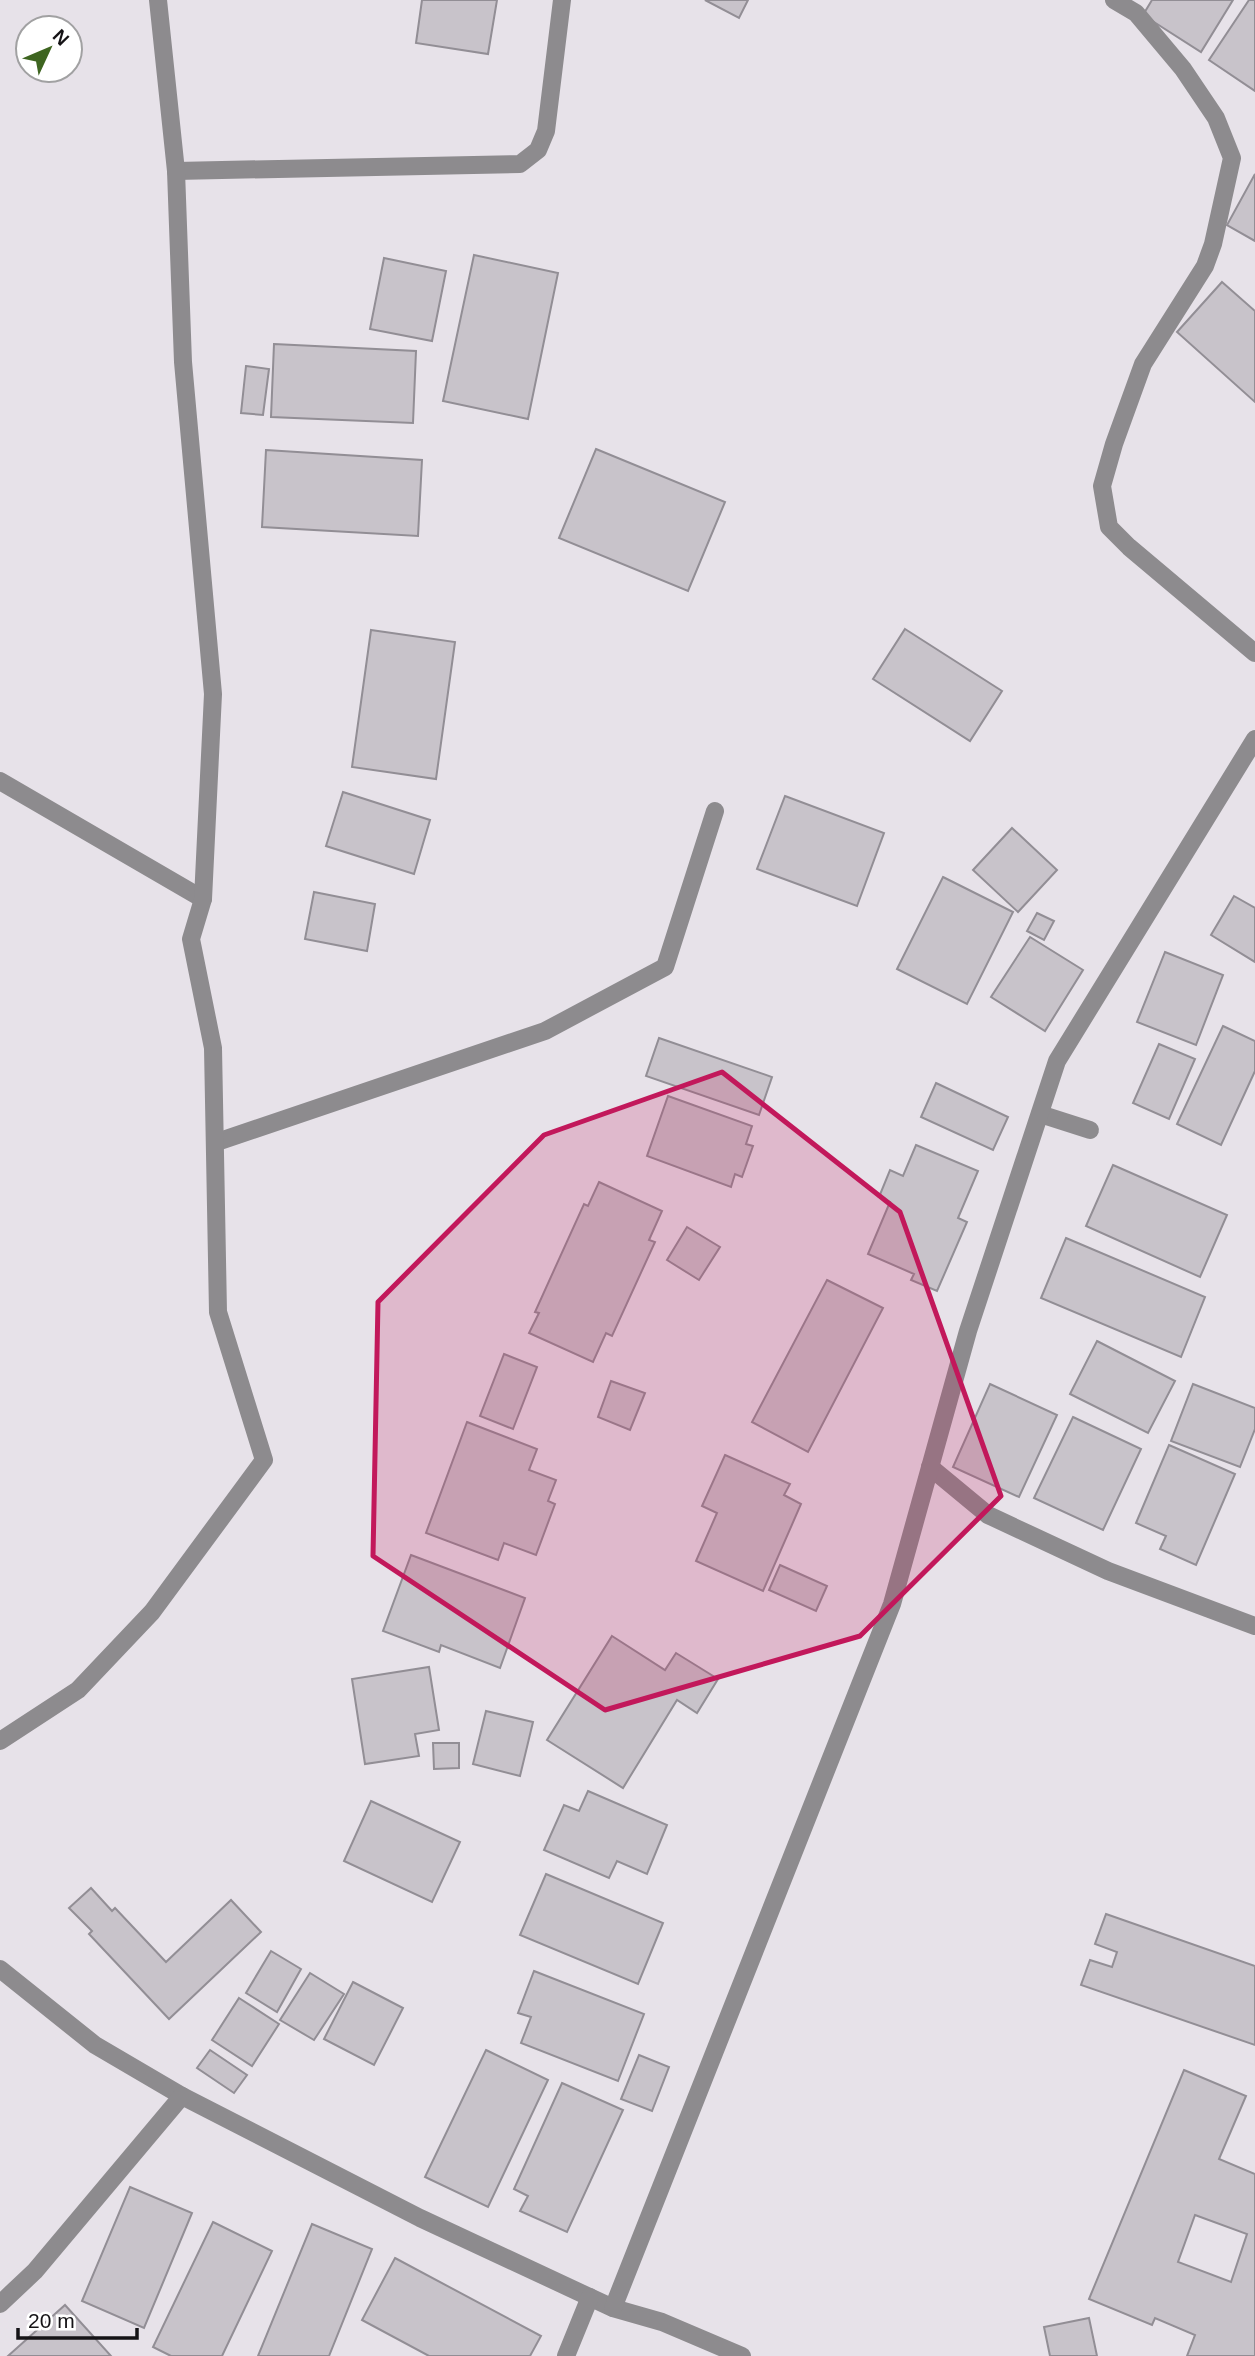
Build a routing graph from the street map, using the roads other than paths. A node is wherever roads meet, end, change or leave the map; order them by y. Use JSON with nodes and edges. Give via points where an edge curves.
{"nodes":[{"id":1,"x":158,"y":0,"type":"edge"},
{"id":2,"x":562,"y":0,"type":"edge"},
{"id":3,"x":1114,"y":0,"type":"edge"},
{"id":4,"x":176,"y":171,"type":"junction"},
{"id":5,"x":1255,"y":653,"type":"edge"},
{"id":6,"x":1255,"y":739,"type":"edge"},
{"id":7,"x":0,"y":781,"type":"edge"},
{"id":8,"x":715,"y":811,"type":"dead end"},
{"id":9,"x":203,"y":899,"type":"junction"},
{"id":10,"x":1040,"y":1114,"type":"junction"},
{"id":11,"x":1090,"y":1130,"type":"dead end"},
{"id":12,"x":217,"y":1142,"type":"junction"},
{"id":13,"x":930,"y":1467,"type":"junction"},
{"id":14,"x":1255,"y":1626,"type":"edge"},
{"id":15,"x":0,"y":1741,"type":"edge"},
{"id":16,"x":0,"y":1969,"type":"edge"},
{"id":17,"x":182,"y":2096,"type":"junction"},
{"id":18,"x":590,"y":2297,"type":"junction"},
{"id":19,"x":0,"y":2304,"type":"edge"},
{"id":20,"x":613,"y":2308,"type":"junction"},
{"id":21,"x":566,"y":2356,"type":"edge"},
{"id":22,"x":742,"y":2356,"type":"edge"}],
"edges":[{"from":1,"to":4,"type":"street"},
{"from":2,"to":4,"type":"street","via":[[546,131],[538,150],[520,164]]},
{"from":3,"to":5,"type":"street","via":[[1136,13],[1182,69],[1216,118],[1231,158],[1205,266],[1143,365],[1114,444],[1102,486],[1109,527]]},
{"from":4,"to":9,"type":"street","via":[[183,362],[213,694]]},
{"from":6,"to":10,"type":"street","via":[[1056,1061]]},
{"from":7,"to":9,"type":"street"},
{"from":8,"to":12,"type":"street","via":[[665,967],[545,1031]]},
{"from":9,"to":12,"type":"street","via":[[191,939],[213,1048]]},
{"from":10,"to":11,"type":"street"},
{"from":10,"to":13,"type":"street","via":[[968,1331]]},
{"from":12,"to":15,"type":"street","via":[[218,1312],[264,1460],[152,1612],[78,1690]]},
{"from":13,"to":14,"type":"street","via":[[989,1515],[1108,1571]]},
{"from":13,"to":20,"type":"street","via":[[892,1604]]},
{"from":16,"to":17,"type":"street","via":[[95,2045]]},
{"from":17,"to":18,"type":"street","via":[[420,2218]]},
{"from":17,"to":19,"type":"street","via":[[34,2271]]},
{"from":18,"to":20,"type":"street"},
{"from":18,"to":21,"type":"street"},
{"from":20,"to":22,"type":"street","via":[[662,2322]]}]}
